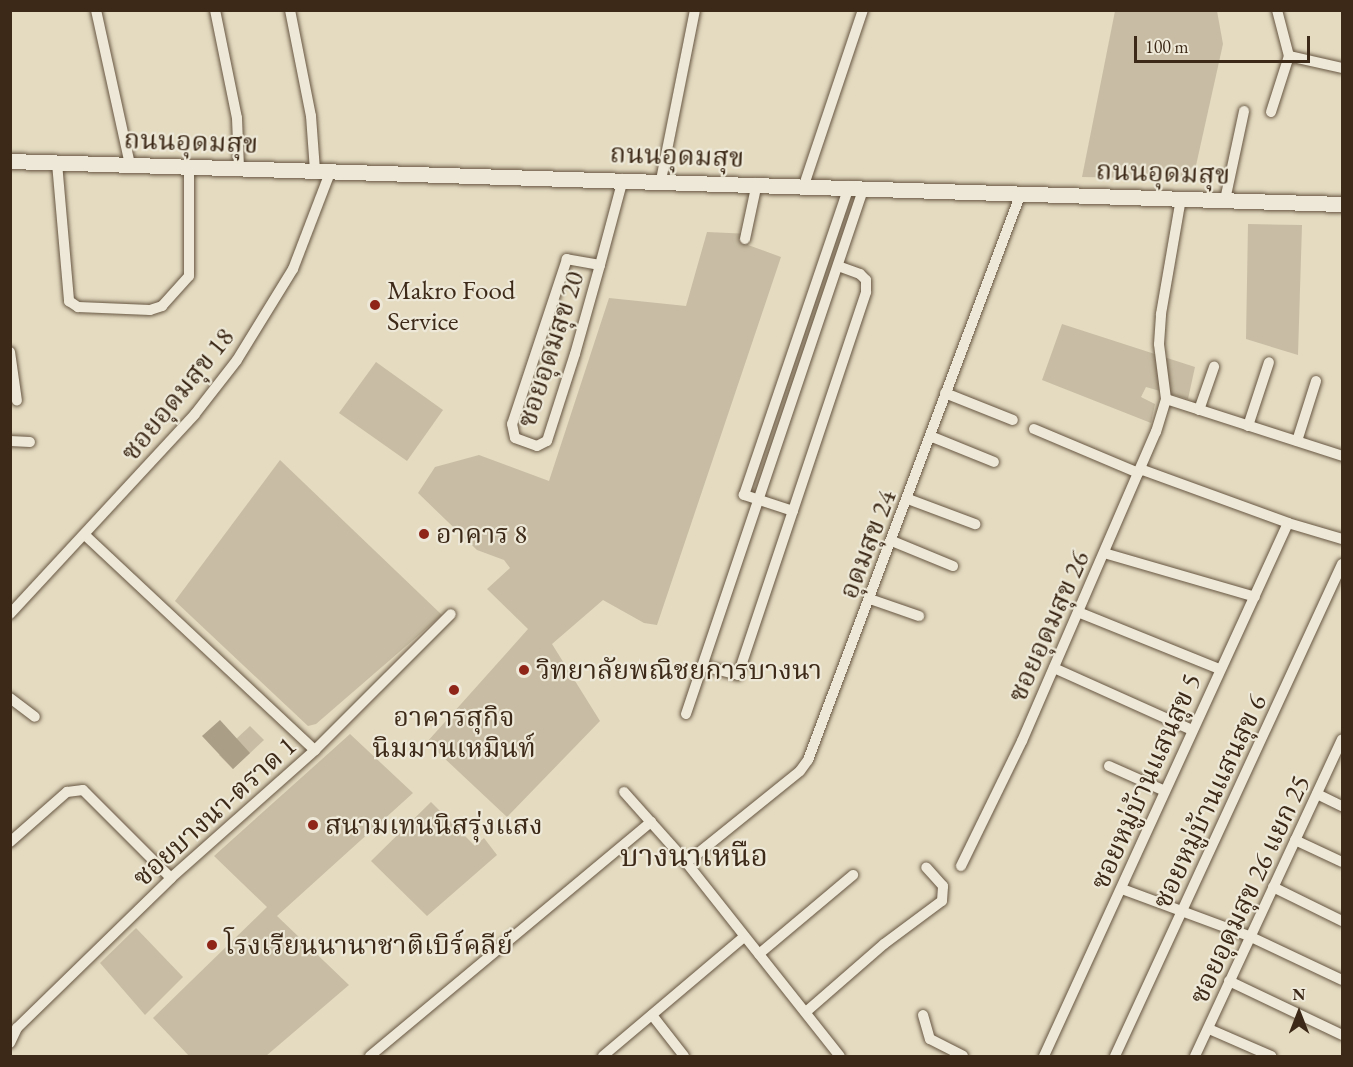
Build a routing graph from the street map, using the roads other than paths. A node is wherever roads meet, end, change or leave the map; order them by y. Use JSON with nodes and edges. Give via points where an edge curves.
{"nodes":[{"id":1,"x":96,"y":10,"type":"edge"},
{"id":2,"x":290,"y":10,"type":"edge"},
{"id":3,"x":695,"y":10,"type":"edge"},
{"id":4,"x":863,"y":10,"type":"edge"},
{"id":5,"x":1277,"y":10,"type":"edge"},
{"id":6,"x":216,"y":11,"type":"edge"},
{"id":7,"x":1288,"y":56,"type":"junction"},
{"id":8,"x":1342,"y":68,"type":"edge"},
{"id":9,"x":1244,"y":111,"type":"dead end"},
{"id":10,"x":1271,"y":111,"type":"dead end"},
{"id":11,"x":10,"y":162,"type":"edge"},
{"id":12,"x":57,"y":163,"type":"junction"},
{"id":13,"x":130,"y":165,"type":"junction"},
{"id":14,"x":189,"y":167,"type":"junction"},
{"id":15,"x":239,"y":168,"type":"junction"},
{"id":16,"x":315,"y":170,"type":"junction"},
{"id":17,"x":332,"y":170,"type":"junction"},
{"id":18,"x":623,"y":179,"type":"junction"},
{"id":19,"x":661,"y":180,"type":"junction"},
{"id":20,"x":757,"y":183,"type":"junction"},
{"id":21,"x":804,"y":185,"type":"junction"},
{"id":22,"x":856,"y":187,"type":"junction"},
{"id":23,"x":1021,"y":193,"type":"junction"},
{"id":24,"x":1181,"y":198,"type":"junction"},
{"id":25,"x":1225,"y":200,"type":"junction"},
{"id":26,"x":1342,"y":204,"type":"edge"},
{"id":27,"x":745,"y":239,"type":"dead end"},
{"id":28,"x":826,"y":254,"type":"junction"},
{"id":29,"x":839,"y":263,"type":"junction"},
{"id":30,"x":600,"y":265,"type":"junction"},
{"id":31,"x":10,"y":352,"type":"edge"},
{"id":32,"x":1269,"y":362,"type":"dead end"},
{"id":33,"x":1214,"y":367,"type":"dead end"},
{"id":34,"x":1316,"y":381,"type":"dead end"},
{"id":35,"x":945,"y":393,"type":"junction"},
{"id":36,"x":1166,"y":399,"type":"junction"},
{"id":37,"x":17,"y":402,"type":"dead end"},
{"id":38,"x":1199,"y":410,"type":"junction"},
{"id":39,"x":1013,"y":420,"type":"dead end"},
{"id":40,"x":1248,"y":426,"type":"junction"},
{"id":41,"x":1034,"y":429,"type":"dead end"},
{"id":42,"x":930,"y":436,"type":"junction"},
{"id":43,"x":10,"y":441,"type":"edge"},
{"id":44,"x":1297,"y":441,"type":"junction"},
{"id":45,"x":30,"y":442,"type":"dead end"},
{"id":46,"x":1342,"y":456,"type":"edge"},
{"id":47,"x":994,"y":462,"type":"dead end"},
{"id":48,"x":1139,"y":471,"type":"junction"},
{"id":49,"x":760,"y":499,"type":"junction"},
{"id":50,"x":908,"y":499,"type":"junction"},
{"id":51,"x":793,"y":511,"type":"junction"},
{"id":52,"x":1288,"y":523,"type":"junction"},
{"id":53,"x":975,"y":524,"type":"dead end"},
{"id":54,"x":86,"y":536,"type":"junction"},
{"id":55,"x":1342,"y":539,"type":"edge"},
{"id":56,"x":892,"y":541,"type":"junction"},
{"id":57,"x":1104,"y":553,"type":"junction"},
{"id":58,"x":1342,"y":564,"type":"edge"},
{"id":59,"x":953,"y":566,"type":"dead end"},
{"id":60,"x":1255,"y":597,"type":"junction"},
{"id":61,"x":870,"y":599,"type":"junction"},
{"id":62,"x":1078,"y":612,"type":"junction"},
{"id":63,"x":10,"y":614,"type":"edge"},
{"id":64,"x":451,"y":614,"type":"dead end"},
{"id":65,"x":919,"y":616,"type":"dead end"},
{"id":66,"x":703,"y":666,"type":"junction"},
{"id":67,"x":1054,"y":668,"type":"junction"},
{"id":68,"x":1219,"y":669,"type":"junction"},
{"id":69,"x":10,"y":698,"type":"edge"},
{"id":70,"x":686,"y":714,"type":"dead end"},
{"id":71,"x":34,"y":717,"type":"dead end"},
{"id":72,"x":1192,"y":730,"type":"junction"},
{"id":73,"x":1342,"y":739,"type":"edge"},
{"id":74,"x":315,"y":750,"type":"junction"},
{"id":75,"x":1109,"y":766,"type":"dead end"},
{"id":76,"x":1165,"y":791,"type":"junction"},
{"id":77,"x":624,"y":792,"type":"dead end"},
{"id":78,"x":1317,"y":794,"type":"junction"},
{"id":79,"x":1342,"y":806,"type":"edge"},
{"id":80,"x":651,"y":822,"type":"junction"},
{"id":81,"x":1295,"y":840,"type":"junction"},
{"id":82,"x":10,"y":842,"type":"edge"},
{"id":83,"x":1342,"y":862,"type":"edge"},
{"id":84,"x":686,"y":864,"type":"junction"},
{"id":85,"x":961,"y":866,"type":"dead end"},
{"id":86,"x":926,"y":867,"type":"dead end"},
{"id":87,"x":853,"y":875,"type":"dead end"},
{"id":88,"x":171,"y":878,"type":"junction"},
{"id":89,"x":1273,"y":887,"type":"junction"},
{"id":90,"x":1122,"y":889,"type":"junction"},
{"id":91,"x":1182,"y":914,"type":"junction"},
{"id":92,"x":1342,"y":921,"type":"edge"},
{"id":93,"x":1249,"y":936,"type":"junction"},
{"id":94,"x":744,"y":937,"type":"junction"},
{"id":95,"x":759,"y":954,"type":"junction"},
{"id":96,"x":1342,"y":980,"type":"edge"},
{"id":97,"x":1229,"y":981,"type":"junction"},
{"id":98,"x":807,"y":1011,"type":"junction"},
{"id":99,"x":652,"y":1015,"type":"junction"},
{"id":100,"x":923,"y":1015,"type":"dead end"},
{"id":101,"x":1209,"y":1029,"type":"junction"},
{"id":102,"x":1342,"y":1035,"type":"edge"},
{"id":103,"x":10,"y":1043,"type":"edge"},
{"id":104,"x":370,"y":1056,"type":"edge"},
{"id":105,"x":603,"y":1056,"type":"edge"},
{"id":106,"x":684,"y":1056,"type":"edge"},
{"id":107,"x":840,"y":1056,"type":"edge"},
{"id":108,"x":963,"y":1056,"type":"edge"},
{"id":109,"x":1044,"y":1056,"type":"edge"},
{"id":110,"x":1115,"y":1056,"type":"edge"},
{"id":111,"x":1195,"y":1056,"type":"edge"},
{"id":112,"x":1271,"y":1056,"type":"edge"}],
"edges":[{"from":1,"to":13,"type":"street"},
{"from":2,"to":16,"type":"street","via":[[311,116]]},
{"from":3,"to":19,"type":"street"},
{"from":4,"to":21,"type":"street"},
{"from":5,"to":7,"type":"street"},
{"from":6,"to":15,"type":"street","via":[[237,118]]},
{"from":7,"to":8,"type":"street"},
{"from":7,"to":10,"type":"street"},
{"from":9,"to":25,"type":"street"},
{"from":11,"to":12,"type":"main road","name":"ถนนอุดมสุข"},
{"from":12,"to":13,"type":"main road","name":"ถนนอุดมสุข"},
{"from":12,"to":14,"type":"street","via":[[69,301],[78,307],[150,310],[162,306],[189,276]]},
{"from":13,"to":14,"type":"main road","name":"ถนนอุดมสุข"},
{"from":14,"to":15,"type":"main road","name":"ถนนอุดมสุข"},
{"from":15,"to":16,"type":"main road","name":"ถนนอุดมสุข"},
{"from":16,"to":17,"type":"main road","name":"ถนนอุดมสุข"},
{"from":17,"to":18,"type":"main road","name":"ถนนอุดมสุข"},
{"from":17,"to":54,"type":"street","name":"ซอยอุดมสุข 18","via":[[292,269],[254,337],[195,414]]},
{"from":18,"to":19,"type":"main road","name":"ถนนอุดมสุข"},
{"from":18,"to":30,"type":"street","name":"ซอยอุดมสุข 20"},
{"from":19,"to":20,"type":"main road","name":"ถนนอุดมสุข"},
{"from":20,"to":21,"type":"main road","name":"ถนนอุดมสุข"},
{"from":20,"to":27,"type":"street"},
{"from":21,"to":22,"type":"main road","name":"ถนนอุดมสุข"},
{"from":22,"to":23,"type":"main road","name":"ถนนอุดมสุข"},
{"from":22,"to":28,"type":"street"},
{"from":22,"to":29,"type":"street"},
{"from":23,"to":24,"type":"main road","name":"ถนนอุดมสุข"},
{"from":23,"to":35,"type":"street","name":"อุดมสุข 24"},
{"from":24,"to":25,"type":"main road","name":"ถนนอุดมสุข"},
{"from":24,"to":36,"type":"street","name":"ซอยอุดมสุข 26","via":[[1161,314],[1159,344]]},
{"from":25,"to":26,"type":"main road","name":"ถนนอุดมสุข"},
{"from":28,"to":29,"type":"street"},
{"from":28,"to":49,"type":"street","via":[[744,495]]},
{"from":29,"to":49,"type":"street"},
{"from":29,"to":51,"type":"street","via":[[866,280],[866,292]]},
{"from":30,"to":30,"type":"street","name":"ซอยอุดมสุข 20","via":[[567,259],[512,424],[515,438],[537,446],[547,441]]},
{"from":31,"to":37,"type":"street"},
{"from":32,"to":40,"type":"street"},
{"from":33,"to":38,"type":"street"},
{"from":34,"to":44,"type":"street"},
{"from":35,"to":39,"type":"street"},
{"from":35,"to":42,"type":"street","name":"อุดมสุข 24"},
{"from":36,"to":38,"type":"street"},
{"from":36,"to":48,"type":"street","name":"ซอยอุดมสุข 26"},
{"from":38,"to":40,"type":"street"},
{"from":40,"to":44,"type":"street"},
{"from":41,"to":48,"type":"street"},
{"from":42,"to":47,"type":"street"},
{"from":42,"to":50,"type":"street","name":"อุดมสุข 24"},
{"from":43,"to":45,"type":"street"},
{"from":44,"to":46,"type":"street"},
{"from":48,"to":52,"type":"street"},
{"from":48,"to":57,"type":"street","name":"ซอยอุดมสุข 26"},
{"from":49,"to":51,"type":"street"},
{"from":49,"to":66,"type":"street"},
{"from":50,"to":53,"type":"street"},
{"from":50,"to":56,"type":"street","name":"อุดมสุข 24"},
{"from":51,"to":66,"type":"street","via":[[738,675]]},
{"from":52,"to":55,"type":"street"},
{"from":52,"to":60,"type":"street","name":"ซอยหมู่บ้านแสนสุข 5"},
{"from":54,"to":63,"type":"street","name":"ซอยอุดมสุข 18"},
{"from":54,"to":74,"type":"street"},
{"from":56,"to":59,"type":"street"},
{"from":56,"to":61,"type":"street","name":"อุดมสุข 24"},
{"from":57,"to":60,"type":"street"},
{"from":57,"to":62,"type":"street","name":"ซอยอุดมสุข 26"},
{"from":58,"to":91,"type":"street","name":"ซอยหมู่บ้านแสนสุข 6"},
{"from":60,"to":68,"type":"street","name":"ซอยหมู่บ้านแสนสุข 5"},
{"from":61,"to":65,"type":"street"},
{"from":61,"to":84,"type":"street","name":"อุดมสุข 24","via":[[808,760],[800,771]]},
{"from":62,"to":67,"type":"street","name":"ซอยอุดมสุข 26"},
{"from":62,"to":68,"type":"street"},
{"from":64,"to":74,"type":"street","name":"ซอยบางนา-ตราด 1"},
{"from":66,"to":70,"type":"street"},
{"from":67,"to":72,"type":"street"},
{"from":67,"to":85,"type":"street","name":"ซอยอุดมสุข 26"},
{"from":68,"to":72,"type":"street","name":"ซอยหมู่บ้านแสนสุข 5"},
{"from":69,"to":71,"type":"street"},
{"from":72,"to":76,"type":"street","name":"ซอยหมู่บ้านแสนสุข 5"},
{"from":73,"to":78,"type":"street","name":"ซอยอุดมสุข 26 แยก 25"},
{"from":74,"to":88,"type":"street","name":"ซอยบางนา-ตราด 1"},
{"from":75,"to":76,"type":"street"},
{"from":76,"to":90,"type":"street","name":"ซอยหมู่บ้านแสนสุข 5"},
{"from":77,"to":80,"type":"street"},
{"from":78,"to":79,"type":"street"},
{"from":78,"to":81,"type":"street","name":"ซอยอุดมสุข 26 แยก 25"},
{"from":80,"to":84,"type":"street"},
{"from":80,"to":104,"type":"street"},
{"from":81,"to":83,"type":"street"},
{"from":81,"to":89,"type":"street","name":"ซอยอุดมสุข 26 แยก 25"},
{"from":82,"to":88,"type":"street","via":[[67,792],[83,790]]},
{"from":84,"to":94,"type":"street"},
{"from":86,"to":98,"type":"street","via":[[943,886],[942,900]]},
{"from":87,"to":95,"type":"street"},
{"from":88,"to":103,"type":"street","name":"ซอยบางนา-ตราด 1","via":[[17,1028]]},
{"from":89,"to":92,"type":"street"},
{"from":89,"to":93,"type":"street","name":"ซอยอุดมสุข 26 แยก 25"},
{"from":90,"to":91,"type":"street"},
{"from":90,"to":109,"type":"street","name":"ซอยหมู่บ้านแสนสุข 5"},
{"from":91,"to":93,"type":"street"},
{"from":91,"to":110,"type":"street","name":"ซอยหมู่บ้านแสนสุข 6"},
{"from":93,"to":96,"type":"street"},
{"from":93,"to":97,"type":"street","name":"ซอยอุดมสุข 26 แยก 25"},
{"from":94,"to":95,"type":"street"},
{"from":94,"to":99,"type":"street"},
{"from":95,"to":98,"type":"street"},
{"from":97,"to":101,"type":"street","name":"ซอยอุดมสุข 26 แยก 25"},
{"from":97,"to":102,"type":"street"},
{"from":98,"to":107,"type":"street"},
{"from":99,"to":105,"type":"street"},
{"from":99,"to":106,"type":"street"},
{"from":100,"to":108,"type":"street","via":[[930,1039]]},
{"from":101,"to":111,"type":"street","name":"ซอยอุดมสุข 26 แยก 25"},
{"from":101,"to":112,"type":"street"}]}
